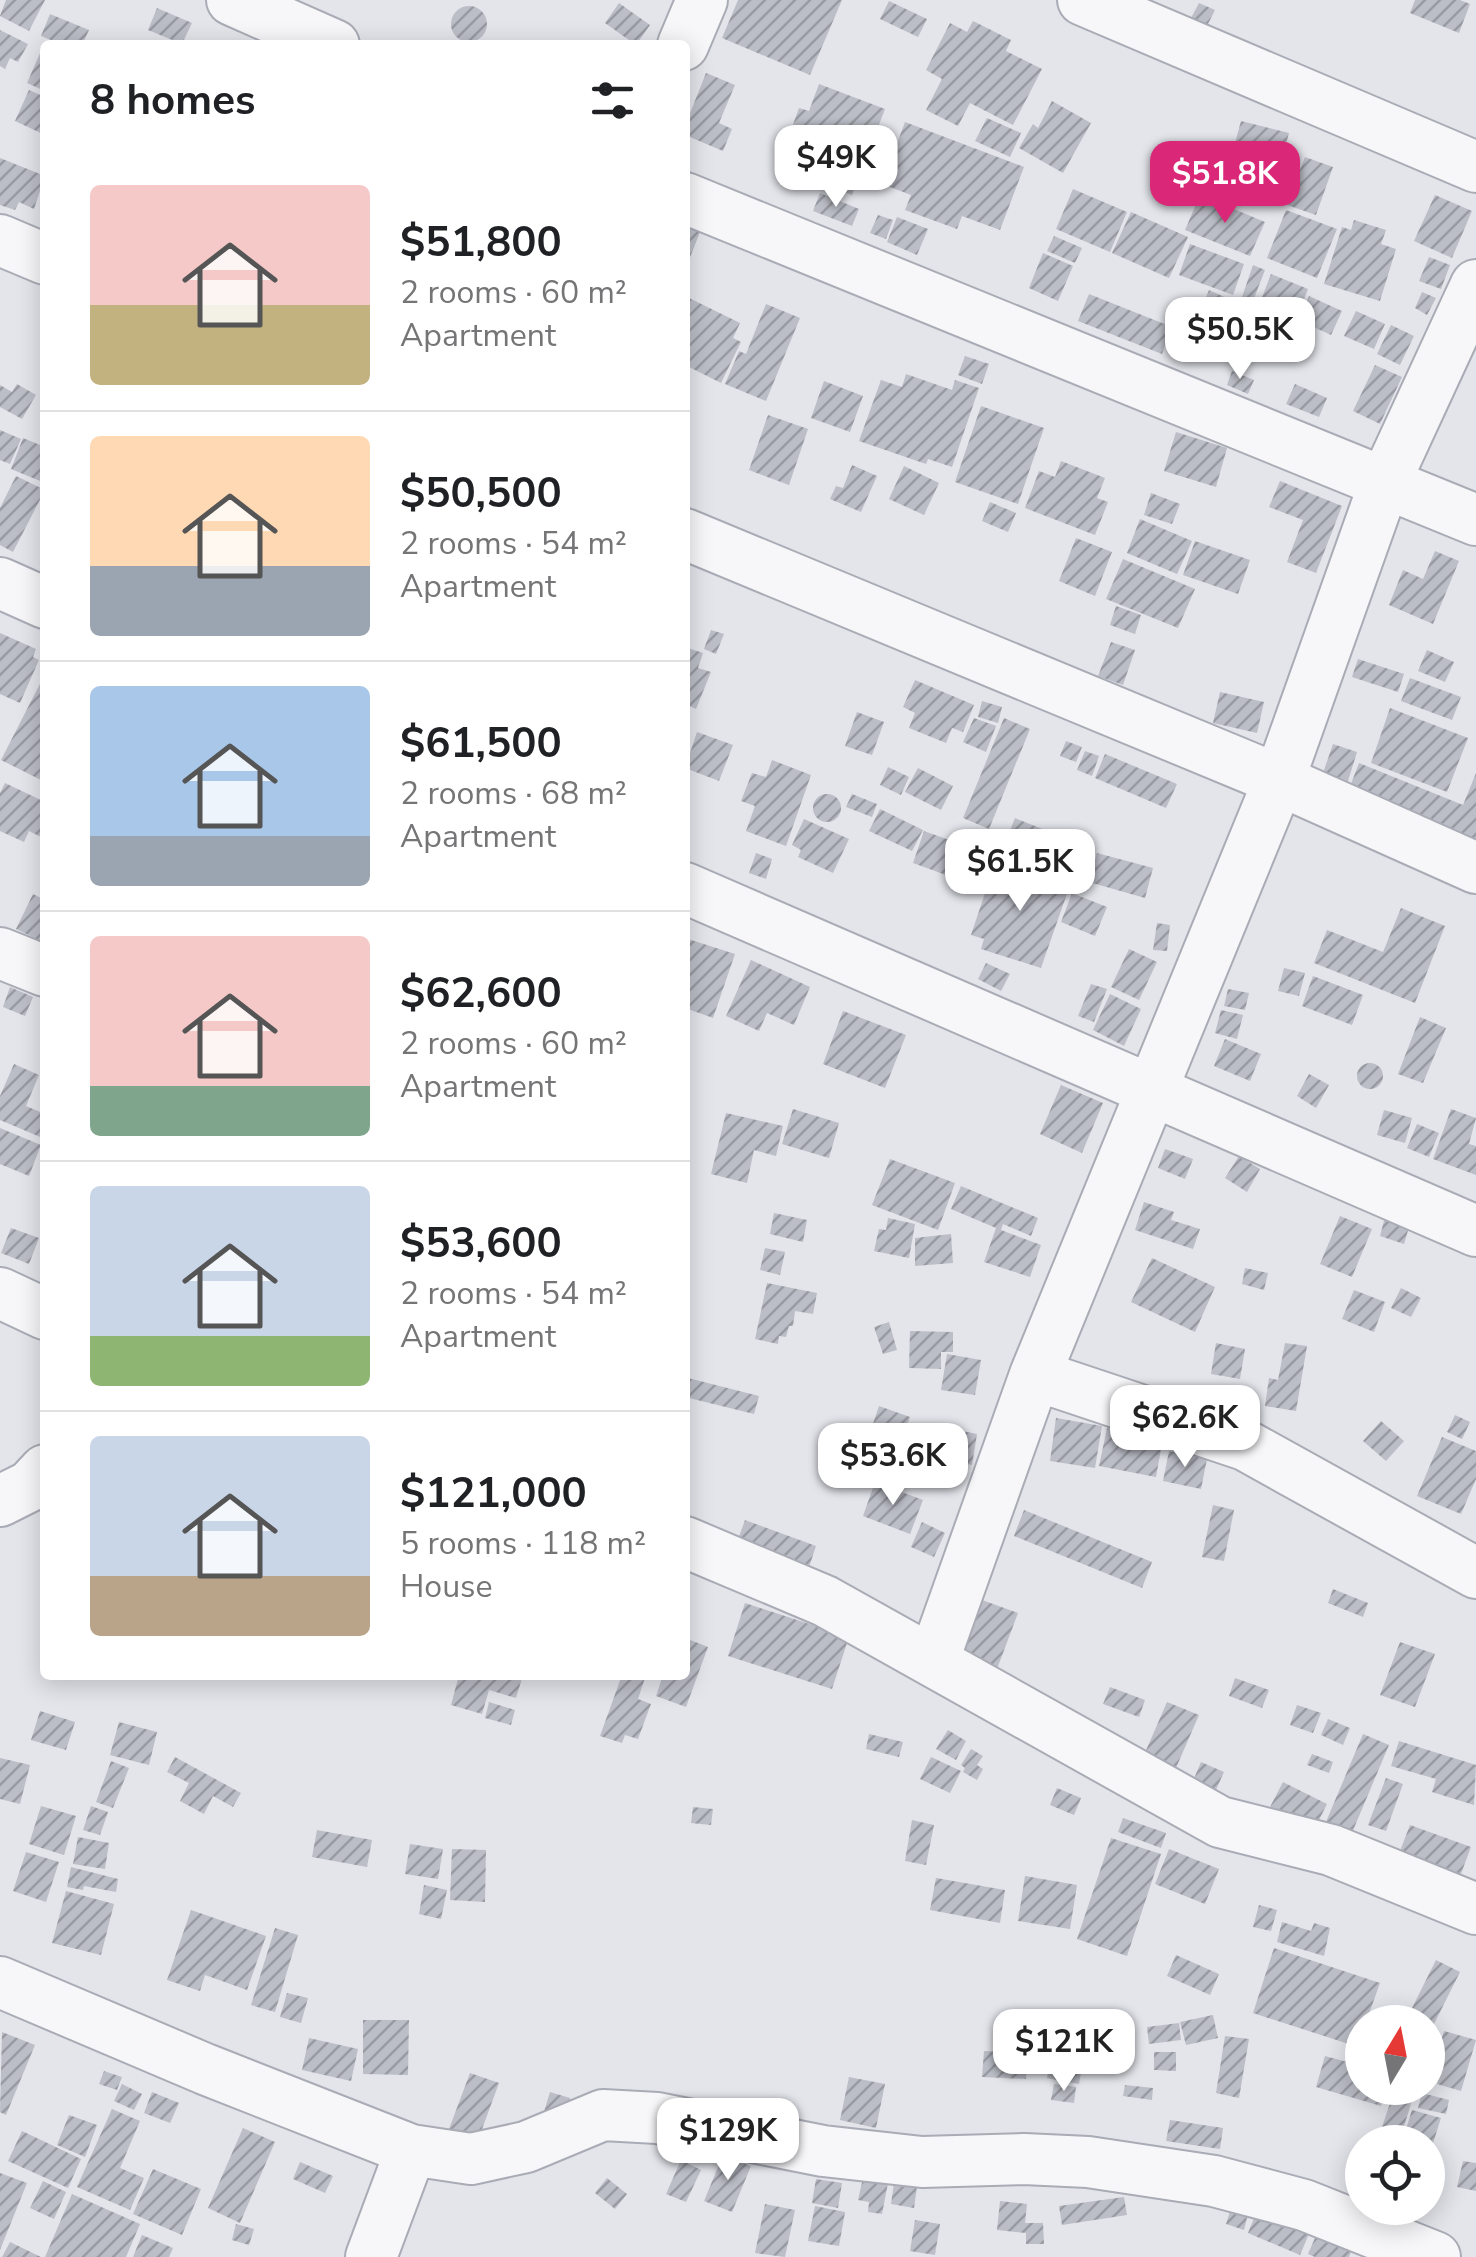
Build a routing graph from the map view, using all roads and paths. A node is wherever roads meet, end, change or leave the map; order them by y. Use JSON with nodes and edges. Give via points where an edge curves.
{"nodes":[{"id":1,"x":232,"y":0,"type":"edge"},
{"id":2,"x":702,"y":0,"type":"edge"},
{"id":3,"x":1083,"y":0,"type":"edge"},
{"id":4,"x":323,"y":40,"type":"edge"},
{"id":5,"x":685,"y":40,"type":"edge"},
{"id":6,"x":1476,"y":166,"type":"edge"},
{"id":7,"x":690,"y":200,"type":"edge"},
{"id":8,"x":0,"y":240,"type":"edge"},
{"id":9,"x":40,"y":258,"type":"edge"},
{"id":10,"x":1476,"y":285,"type":"edge"},
{"id":11,"x":1384,"y":482,"type":"junction"},
{"id":12,"x":1476,"y":520,"type":"edge"},
{"id":13,"x":690,"y":536,"type":"edge"},
{"id":14,"x":0,"y":583,"type":"edge"},
{"id":15,"x":40,"y":601,"type":"edge"},
{"id":16,"x":1279,"y":780,"type":"junction"},
{"id":17,"x":1476,"y":868,"type":"edge"},
{"id":18,"x":690,"y":890,"type":"edge"},
{"id":19,"x":0,"y":953,"type":"edge"},
{"id":20,"x":40,"y":969,"type":"edge"},
{"id":21,"x":1150,"y":1092,"type":"junction"},
{"id":22,"x":1476,"y":1231,"type":"edge"},
{"id":23,"x":0,"y":1294,"type":"edge"},
{"id":24,"x":40,"y":1312,"type":"edge"},
{"id":25,"x":1034,"y":1375,"type":"junction"},
{"id":26,"x":40,"y":1475,"type":"edge"},
{"id":27,"x":0,"y":1501,"type":"edge"},
{"id":28,"x":690,"y":1544,"type":"edge"},
{"id":29,"x":1476,"y":1573,"type":"edge"},
{"id":30,"x":934,"y":1659,"type":"junction"},
{"id":31,"x":1476,"y":1909,"type":"edge"},
{"id":32,"x":0,"y":1982,"type":"edge"},
{"id":33,"x":411,"y":2150,"type":"junction"},
{"id":34,"x":371,"y":2257,"type":"edge"},
{"id":35,"x":1435,"y":2257,"type":"edge"}],
"edges":[{"from":1,"to":4,"type":"street"},
{"from":2,"to":5,"type":"street"},
{"from":3,"to":6,"type":"street"},
{"from":7,"to":11,"type":"street"},
{"from":8,"to":9,"type":"street"},
{"from":10,"to":11,"type":"street"},
{"from":11,"to":12,"type":"street"},
{"from":11,"to":16,"type":"street"},
{"from":13,"to":16,"type":"street"},
{"from":14,"to":15,"type":"street"},
{"from":16,"to":17,"type":"street"},
{"from":16,"to":21,"type":"street"},
{"from":18,"to":21,"type":"street"},
{"from":19,"to":20,"type":"street"},
{"from":21,"to":22,"type":"street"},
{"from":21,"to":25,"type":"street"},
{"from":23,"to":24,"type":"street"},
{"from":25,"to":29,"type":"street","via":[[1245,1445]]},
{"from":25,"to":30,"type":"street"},
{"from":26,"to":27,"type":"street"},
{"from":28,"to":30,"type":"street","via":[[824,1601]]},
{"from":30,"to":31,"type":"street","via":[[1220,1822],[1331,1850]]},
{"from":32,"to":33,"type":"street"},
{"from":33,"to":34,"type":"street"},
{"from":33,"to":35,"type":"street","via":[[471,2159],[526,2146],[603,2114],[922,2162],[1088,2162],[1214,2181],[1304,2205]]}]}
